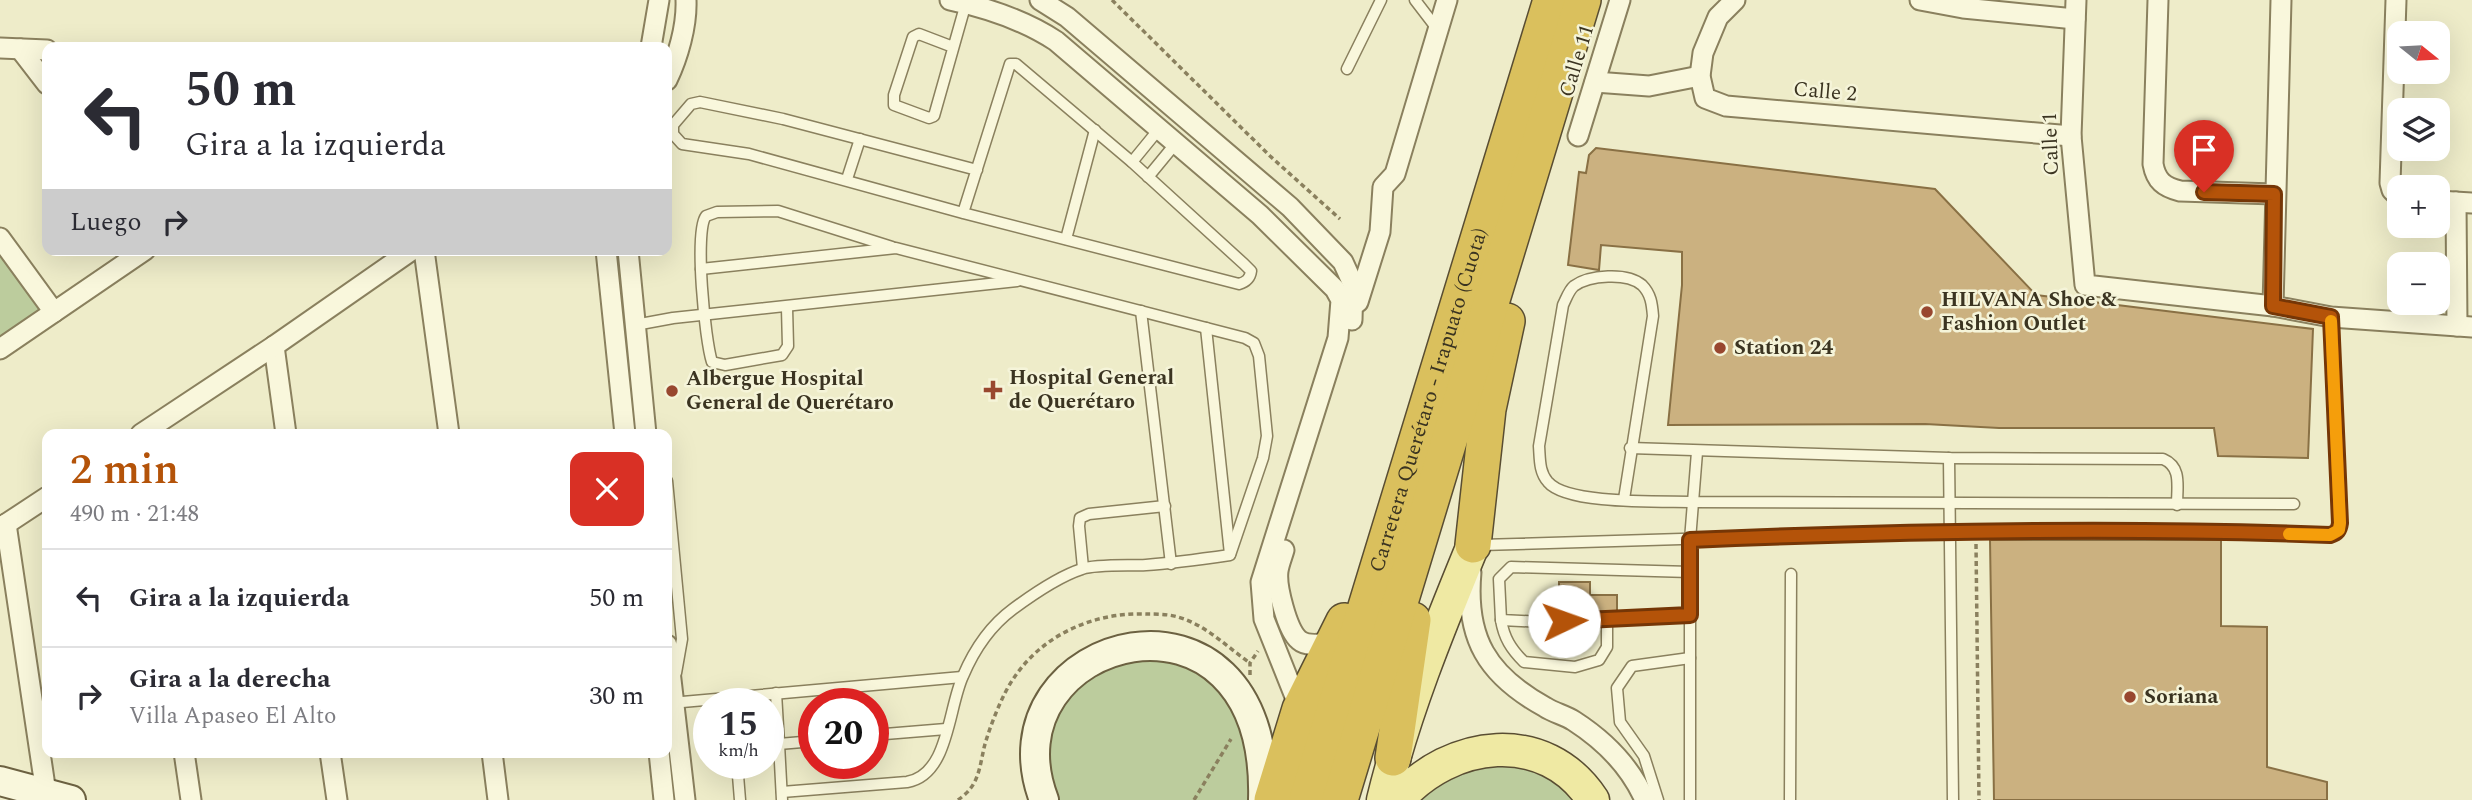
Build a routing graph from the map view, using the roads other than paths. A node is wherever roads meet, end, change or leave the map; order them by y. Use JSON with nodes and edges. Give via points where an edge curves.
{"nodes":[{"id":1,"x":659,"y":0,"type":"edge"},
{"id":2,"x":1040,"y":0,"type":"edge"},
{"id":3,"x":1381,"y":0,"type":"edge"},
{"id":4,"x":1415,"y":0,"type":"edge"},
{"id":5,"x":1447,"y":0,"type":"edge"},
{"id":6,"x":1551,"y":0,"type":"edge"},
{"id":7,"x":1583,"y":0,"type":"edge"},
{"id":8,"x":1620,"y":0,"type":"edge"},
{"id":9,"x":1735,"y":0,"type":"edge"},
{"id":10,"x":1920,"y":0,"type":"edge"},
{"id":11,"x":2158,"y":0,"type":"edge"},
{"id":12,"x":2281,"y":0,"type":"edge"},
{"id":13,"x":2396,"y":0,"type":"edge"},
{"id":14,"x":958,"y":2,"type":"edge"},
{"id":15,"x":689,"y":3,"type":"edge"},
{"id":16,"x":1963,"y":4,"type":"edge"},
{"id":17,"x":2076,"y":10,"type":"edge"},
{"id":18,"x":1438,"y":30,"type":"junction"},
{"id":19,"x":652,"y":42,"type":"edge"},
{"id":20,"x":953,"y":47,"type":"junction"},
{"id":21,"x":0,"y":48,"type":"edge"},
{"id":22,"x":20,"y":49,"type":"junction"},
{"id":23,"x":42,"y":50,"type":"edge"},
{"id":24,"x":672,"y":69,"type":"edge"},
{"id":25,"x":1347,"y":69,"type":"dead end"},
{"id":26,"x":1700,"y":76,"type":"junction"},
{"id":27,"x":42,"y":78,"type":"edge"},
{"id":28,"x":1557,"y":81,"type":"junction"},
{"id":29,"x":1595,"y":82,"type":"junction"},
{"id":30,"x":1159,"y":129,"type":"junction"},
{"id":31,"x":1094,"y":131,"type":"junction"},
{"id":32,"x":1578,"y":136,"type":"dead end"},
{"id":33,"x":2071,"y":136,"type":"junction"},
{"id":34,"x":860,"y":139,"type":"junction"},
{"id":35,"x":1176,"y":143,"type":"junction"},
{"id":36,"x":1132,"y":162,"type":"junction"},
{"id":37,"x":977,"y":170,"type":"junction"},
{"id":38,"x":2390,"y":175,"type":"edge"},
{"id":39,"x":1148,"y":177,"type":"junction"},
{"id":40,"x":847,"y":179,"type":"junction"},
{"id":41,"x":2274,"y":194,"type":"junction"},
{"id":42,"x":2455,"y":202,"type":"edge"},
{"id":43,"x":963,"y":213,"type":"junction"},
{"id":44,"x":0,"y":238,"type":"edge"},
{"id":45,"x":1066,"y":239,"type":"junction"},
{"id":46,"x":896,"y":248,"type":"junction"},
{"id":47,"x":136,"y":256,"type":"edge"},
{"id":48,"x":403,"y":256,"type":"edge"},
{"id":49,"x":425,"y":256,"type":"edge"},
{"id":50,"x":607,"y":256,"type":"edge"},
{"id":51,"x":629,"y":256,"type":"edge"},
{"id":52,"x":701,"y":270,"type":"junction"},
{"id":53,"x":1025,"y":281,"type":"junction"},
{"id":54,"x":2273,"y":306,"type":"junction"},
{"id":55,"x":787,"y":308,"type":"junction"},
{"id":56,"x":1141,"y":311,"type":"junction"},
{"id":57,"x":54,"y":312,"type":"junction"},
{"id":58,"x":704,"y":315,"type":"junction"},
{"id":59,"x":2331,"y":317,"type":"junction"},
{"id":60,"x":1352,"y":319,"type":"junction"},
{"id":61,"x":635,"y":325,"type":"junction"},
{"id":62,"x":2464,"y":327,"type":"edge"},
{"id":63,"x":1206,"y":328,"type":"junction"},
{"id":64,"x":1338,"y":338,"type":"junction"},
{"id":65,"x":274,"y":346,"type":"junction"},
{"id":66,"x":0,"y":349,"type":"edge"},
{"id":67,"x":149,"y":429,"type":"edge"},
{"id":68,"x":285,"y":429,"type":"edge"},
{"id":69,"x":448,"y":429,"type":"edge"},
{"id":70,"x":624,"y":429,"type":"edge"},
{"id":71,"x":645,"y":429,"type":"edge"},
{"id":72,"x":1630,"y":448,"type":"junction"},
{"id":73,"x":1697,"y":452,"type":"junction"},
{"id":74,"x":1949,"y":458,"type":"junction"},
{"id":75,"x":1624,"y":499,"type":"junction"},
{"id":76,"x":42,"y":500,"type":"edge"},
{"id":77,"x":1431,"y":502,"type":"junction"},
{"id":78,"x":1693,"y":502,"type":"junction"},
{"id":79,"x":2294,"y":503,"type":"dead end"},
{"id":80,"x":1950,"y":504,"type":"junction"},
{"id":81,"x":2177,"y":505,"type":"junction"},
{"id":82,"x":1165,"y":506,"type":"junction"},
{"id":83,"x":3,"y":526,"type":"edge"},
{"id":84,"x":1950,"y":531,"type":"junction"},
{"id":85,"x":672,"y":534,"type":"edge"},
{"id":86,"x":1690,"y":540,"type":"junction"},
{"id":87,"x":1473,"y":545,"type":"junction"},
{"id":88,"x":1230,"y":555,"type":"junction"},
{"id":89,"x":1379,"y":560,"type":"junction"},
{"id":90,"x":1171,"y":564,"type":"junction"},
{"id":91,"x":1083,"y":568,"type":"junction"},
{"id":92,"x":1690,"y":572,"type":"junction"},
{"id":93,"x":1791,"y":574,"type":"dead end"},
{"id":94,"x":1690,"y":615,"type":"junction"},
{"id":95,"x":1607,"y":619,"type":"junction"},
{"id":96,"x":1501,"y":620,"type":"junction"},
{"id":97,"x":1331,"y":643,"type":"junction"},
{"id":98,"x":1690,"y":658,"type":"junction"},
{"id":99,"x":962,"y":677,"type":"junction"},
{"id":100,"x":672,"y":691,"type":"edge"},
{"id":101,"x":784,"y":692,"type":"edge"},
{"id":102,"x":693,"y":699,"type":"edge"},
{"id":103,"x":672,"y":701,"type":"edge"},
{"id":104,"x":1300,"y":709,"type":"junction"},
{"id":105,"x":672,"y":714,"type":"edge"},
{"id":106,"x":42,"y":718,"type":"edge"},
{"id":107,"x":946,"y":729,"type":"junction"},
{"id":108,"x":889,"y":734,"type":"edge"},
{"id":109,"x":50,"y":758,"type":"edge"},
{"id":110,"x":185,"y":758,"type":"edge"},
{"id":111,"x":331,"y":758,"type":"edge"},
{"id":112,"x":493,"y":758,"type":"edge"},
{"id":113,"x":660,"y":758,"type":"edge"},
{"id":114,"x":1393,"y":758,"type":"junction"},
{"id":115,"x":738,"y":779,"type":"edge"},
{"id":116,"x":0,"y":781,"type":"edge"},
{"id":117,"x":782,"y":796,"type":"edge"},
{"id":118,"x":58,"y":797,"type":"edge"},
{"id":119,"x":191,"y":800,"type":"edge"},
{"id":120,"x":337,"y":800,"type":"edge"},
{"id":121,"x":498,"y":800,"type":"edge"},
{"id":122,"x":664,"y":800,"type":"edge"},
{"id":123,"x":685,"y":800,"type":"edge"},
{"id":124,"x":740,"y":800,"type":"edge"},
{"id":125,"x":1044,"y":800,"type":"edge"},
{"id":126,"x":1263,"y":800,"type":"edge"},
{"id":127,"x":1272,"y":800,"type":"edge"},
{"id":128,"x":1307,"y":800,"type":"edge"},
{"id":129,"x":1340,"y":800,"type":"edge"},
{"id":130,"x":1383,"y":800,"type":"edge"},
{"id":131,"x":1398,"y":800,"type":"edge"},
{"id":132,"x":1593,"y":800,"type":"edge"},
{"id":133,"x":1645,"y":800,"type":"edge"},
{"id":134,"x":1658,"y":800,"type":"edge"},
{"id":135,"x":1690,"y":800,"type":"edge"},
{"id":136,"x":1790,"y":800,"type":"edge"},
{"id":137,"x":1953,"y":800,"type":"edge"}],
"edges":[{"from":1,"to":19,"type":"street"},
{"from":2,"to":60,"type":"street","via":[[1067,17],[1290,207],[1343,262],[1353,285]]},
{"from":3,"to":25,"type":"lane"},
{"from":4,"to":18,"type":"lane"},
{"from":5,"to":18,"type":"street"},
{"from":6,"to":89,"type":"highway","name":"Carretera Querétaro - Irapuato (Cuota)"},
{"from":7,"to":28,"type":"highway","name":"Carretera Querétaro - Irapuato (Cuota)"},
{"from":8,"to":29,"type":"street","name":"Calle 11"},
{"from":9,"to":26,"type":"street","via":[[1718,17],[1703,53]]},
{"from":10,"to":16,"type":"street"},
{"from":11,"to":41,"type":"street","via":[[2153,164],[2159,181],[2180,191]]},
{"from":12,"to":41,"type":"street"},
{"from":13,"to":38,"type":"street"},
{"from":14,"to":20,"type":"lane"},
{"from":14,"to":30,"type":"street","via":[[1034,27]]},
{"from":15,"to":24,"type":"street"},
{"from":16,"to":17,"type":"street"},
{"from":17,"to":33,"type":"street","name":"Calle 1"},
{"from":18,"to":60,"type":"street","via":[[1395,174],[1383,187],[1380,232]]},
{"from":20,"to":20,"type":"lane","via":[[932,118],[894,104],[913,37],[919,34]]},
{"from":21,"to":22,"type":"street"},
{"from":22,"to":23,"type":"street"},
{"from":22,"to":27,"type":"street"},
{"from":26,"to":29,"type":"street","via":[[1649,86]]},
{"from":26,"to":33,"type":"street","name":"Calle 2","via":[[1705,97],[1726,106]]},
{"from":28,"to":77,"type":"highway","name":"Carretera Querétaro - Irapuato (Cuota)"},
{"from":28,"to":87,"type":"highway","via":[[1488,409]]},
{"from":29,"to":32,"type":"street","name":"Calle 11"},
{"from":30,"to":35,"type":"street"},
{"from":30,"to":36,"type":"lane"},
{"from":31,"to":36,"type":"lane"},
{"from":31,"to":37,"type":"lane","via":[[1012,63]]},
{"from":31,"to":45,"type":"lane"},
{"from":33,"to":54,"type":"street","name":"Calle 1","via":[[2085,285]]},
{"from":34,"to":37,"type":"lane"},
{"from":34,"to":40,"type":"lane"},
{"from":34,"to":40,"type":"lane","via":[[700,102],[691,104],[673,125],[673,134],[682,144],[749,154]]},
{"from":35,"to":39,"type":"lane"},
{"from":35,"to":64,"type":"street","via":[[1260,215],[1335,289],[1341,300]]},
{"from":36,"to":39,"type":"lane"},
{"from":37,"to":43,"type":"lane"},
{"from":39,"to":45,"type":"lane","via":[[1251,271],[1245,282]]},
{"from":40,"to":43,"type":"lane"},
{"from":41,"to":54,"type":"street"},
{"from":42,"to":62,"type":"street"},
{"from":43,"to":45,"type":"lane"},
{"from":44,"to":57,"type":"street"},
{"from":46,"to":52,"type":"lane"},
{"from":46,"to":52,"type":"lane","via":[[779,211],[716,212],[706,216],[701,226]]},
{"from":46,"to":53,"type":"lane"},
{"from":47,"to":57,"type":"street"},
{"from":48,"to":65,"type":"street"},
{"from":49,"to":69,"type":"street"},
{"from":50,"to":70,"type":"street"},
{"from":51,"to":61,"type":"street"},
{"from":52,"to":58,"type":"lane"},
{"from":53,"to":55,"type":"lane"},
{"from":53,"to":56,"type":"lane"},
{"from":54,"to":59,"type":"street"},
{"from":55,"to":58,"type":"lane"},
{"from":55,"to":58,"type":"lane","via":[[786,352],[725,365],[712,362]]},
{"from":56,"to":63,"type":"lane"},
{"from":56,"to":82,"type":"lane"},
{"from":57,"to":66,"type":"street"},
{"from":58,"to":61,"type":"lane"},
{"from":59,"to":62,"type":"street"},
{"from":59,"to":84,"type":"lane","via":[[2340,523],[2335,533]]},
{"from":60,"to":64,"type":"street"},
{"from":60,"to":97,"type":"street","via":[[1277,574],[1283,607],[1299,640],[1311,645]]},
{"from":61,"to":71,"type":"street"},
{"from":63,"to":88,"type":"lane"},
{"from":63,"to":88,"type":"lane","via":[[1245,338],[1254,343],[1259,356],[1267,436]]},
{"from":64,"to":104,"type":"street","via":[[1261,582],[1264,619]]},
{"from":65,"to":67,"type":"street"},
{"from":65,"to":68,"type":"street"},
{"from":72,"to":73,"type":"lane"},
{"from":72,"to":75,"type":"lane"},
{"from":72,"to":75,"type":"lane","via":[[1653,316],[1651,298],[1642,284],[1628,278],[1584,281],[1572,288],[1563,305],[1539,446],[1540,468],[1549,483],[1562,492]]},
{"from":73,"to":74,"type":"lane"},
{"from":73,"to":78,"type":"lane"},
{"from":74,"to":80,"type":"lane"},
{"from":74,"to":81,"type":"lane","via":[[2163,459],[2176,470]]},
{"from":75,"to":78,"type":"lane"},
{"from":76,"to":83,"type":"street"},
{"from":77,"to":114,"type":"highway"},
{"from":77,"to":129,"type":"highway","name":"Carretera Querétaro - Irapuato (Cuota)"},
{"from":78,"to":80,"type":"lane"},
{"from":78,"to":86,"type":"lane"},
{"from":79,"to":81,"type":"lane"},
{"from":80,"to":81,"type":"lane"},
{"from":80,"to":84,"type":"lane"},
{"from":82,"to":90,"type":"lane"},
{"from":82,"to":91,"type":"lane","via":[[1080,518]]},
{"from":83,"to":106,"type":"street"},
{"from":84,"to":86,"type":"lane"},
{"from":84,"to":137,"type":"lane"},
{"from":85,"to":100,"type":"lane","via":[[682,639]]},
{"from":86,"to":87,"type":"lane"},
{"from":86,"to":92,"type":"lane"},
{"from":87,"to":114,"type":"main road"},
{"from":87,"to":133,"type":"street","via":[[1469,608],[1474,632],[1491,665],[1514,686],[1572,720],[1615,753],[1632,773]]},
{"from":88,"to":90,"type":"lane"},
{"from":89,"to":97,"type":"highway"},
{"from":89,"to":128,"type":"highway","name":"Carretera Querétaro - Irapuato (Cuota)"},
{"from":90,"to":91,"type":"lane"},
{"from":91,"to":99,"type":"lane","via":[[1011,610],[983,638]]},
{"from":92,"to":94,"type":"lane"},
{"from":92,"to":96,"type":"lane","via":[[1511,567],[1499,579]]},
{"from":93,"to":136,"type":"lane"},
{"from":94,"to":95,"type":"lane"},
{"from":94,"to":98,"type":"lane"},
{"from":95,"to":96,"type":"lane"},
{"from":95,"to":96,"type":"lane","via":[[1607,647],[1599,660],[1575,667],[1524,662],[1512,650]]},
{"from":97,"to":104,"type":"highway"},
{"from":98,"to":134,"type":"lane","via":[[1632,666],[1617,688],[1620,722],[1644,756]]},
{"from":98,"to":135,"type":"lane"},
{"from":99,"to":101,"type":"lane"},
{"from":99,"to":107,"type":"lane"},
{"from":102,"to":103,"type":"lane"},
{"from":104,"to":127,"type":"highway"},
{"from":105,"to":123,"type":"street"},
{"from":107,"to":108,"type":"lane"},
{"from":107,"to":117,"type":"lane","via":[[940,755],[916,781]]},
{"from":109,"to":118,"type":"street"},
{"from":110,"to":119,"type":"street"},
{"from":111,"to":120,"type":"street"},
{"from":112,"to":121,"type":"street"},
{"from":113,"to":122,"type":"street"},
{"from":114,"to":130,"type":"main road"},
{"from":115,"to":124,"type":"lane"},
{"from":116,"to":118,"type":"main road"},
{"from":125,"to":126,"type":"main road","via":[[1036,741],[1046,706],[1088,663],[1125,648],[1149,645],[1203,659],[1232,684],[1259,740]]},
{"from":131,"to":132,"type":"main road","via":[[1437,768],[1472,753],[1495,750],[1547,759]]}]}
